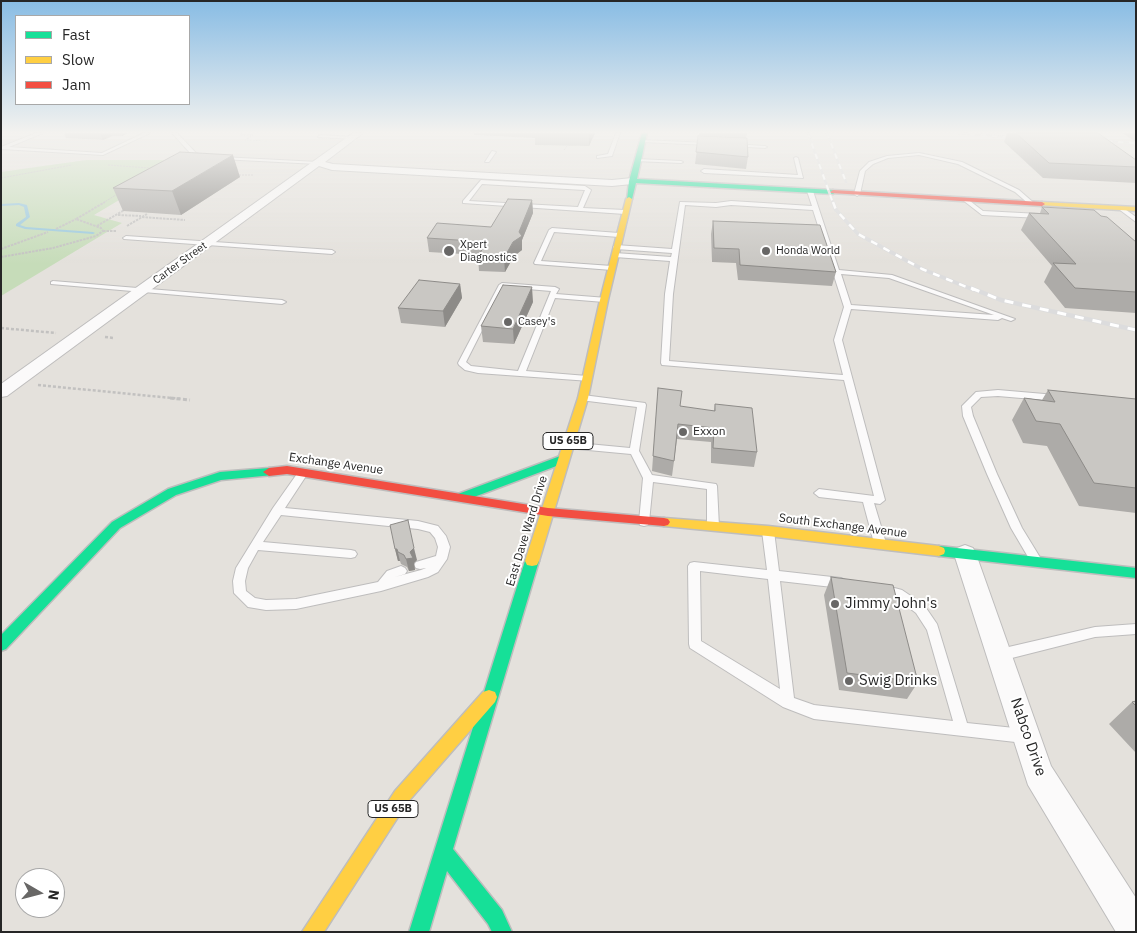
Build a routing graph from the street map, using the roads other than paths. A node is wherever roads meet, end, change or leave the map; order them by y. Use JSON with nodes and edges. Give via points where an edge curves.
{"nodes":[{"id":1,"x":299,"y":177,"type":"edge"},
{"id":2,"x":554,"y":177,"type":"edge"},
{"id":3,"x":633,"y":177,"type":"edge"},
{"id":4,"x":757,"y":177,"type":"edge"},
{"id":5,"x":862,"y":177,"type":"edge"},
{"id":6,"x":988,"y":177,"type":"edge"},
{"id":7,"x":632,"y":181,"type":"junction"},
{"id":8,"x":759,"y":188,"type":"junction"},
{"id":9,"x":810,"y":191,"type":"junction"},
{"id":10,"x":857,"y":194,"type":"junction"},
{"id":11,"x":966,"y":200,"type":"junction"},
{"id":12,"x":1032,"y":204,"type":"junction"},
{"id":13,"x":815,"y":208,"type":"junction"},
{"id":14,"x":1122,"y":208,"type":"junction"},
{"id":15,"x":580,"y":209,"type":"junction"},
{"id":16,"x":1136,"y":209,"type":"edge"},
{"id":17,"x":625,"y":212,"type":"junction"},
{"id":18,"x":1051,"y":217,"type":"edge"},
{"id":19,"x":1136,"y":220,"type":"edge"},
{"id":20,"x":620,"y":235,"type":"junction"},
{"id":21,"x":126,"y":238,"type":"dead end"},
{"id":22,"x":206,"y":244,"type":"junction"},
{"id":23,"x":616,"y":251,"type":"junction"},
{"id":24,"x":332,"y":252,"type":"dead end"},
{"id":25,"x":674,"y":255,"type":"junction"},
{"id":26,"x":612,"y":268,"type":"junction"},
{"id":27,"x":836,"y":272,"type":"junction"},
{"id":28,"x":53,"y":283,"type":"dead end"},
{"id":29,"x":142,"y":290,"type":"junction"},
{"id":30,"x":552,"y":296,"type":"junction"},
{"id":31,"x":604,"y":300,"type":"junction"},
{"id":32,"x":282,"y":302,"type":"dead end"},
{"id":33,"x":848,"y":307,"type":"junction"},
{"id":34,"x":521,"y":374,"type":"junction"},
{"id":35,"x":848,"y":378,"type":"junction"},
{"id":36,"x":587,"y":379,"type":"junction"},
{"id":37,"x":1,"y":392,"type":"edge"},
{"id":38,"x":583,"y":398,"type":"junction"},
{"id":39,"x":1066,"y":398,"type":"edge"},
{"id":40,"x":567,"y":445,"type":"junction"},
{"id":41,"x":634,"y":451,"type":"junction"},
{"id":42,"x":563,"y":459,"type":"junction"},
{"id":43,"x":303,"y":472,"type":"junction"},
{"id":44,"x":648,"y":478,"type":"junction"},
{"id":45,"x":819,"y":493,"type":"dead end"},
{"id":46,"x":462,"y":497,"type":"junction"},
{"id":47,"x":868,"y":498,"type":"junction"},
{"id":48,"x":277,"y":511,"type":"junction"},
{"id":49,"x":548,"y":512,"type":"junction"},
{"id":50,"x":644,"y":522,"type":"junction"},
{"id":51,"x":714,"y":527,"type":"junction"},
{"id":52,"x":768,"y":531,"type":"junction"},
{"id":53,"x":880,"y":544,"type":"junction"},
{"id":54,"x":255,"y":546,"type":"junction"},
{"id":55,"x":351,"y":554,"type":"dead end"},
{"id":56,"x":965,"y":554,"type":"junction"},
{"id":57,"x":442,"y":559,"type":"junction"},
{"id":58,"x":1036,"y":562,"type":"junction"},
{"id":59,"x":420,"y":565,"type":"dead end"},
{"id":60,"x":401,"y":571,"type":"dead end"},
{"id":61,"x":773,"y":574,"type":"junction"},
{"id":62,"x":1134,"y":576,"type":"edge"},
{"id":63,"x":381,"y":586,"type":"junction"},
{"id":64,"x":1136,"y":629,"type":"edge"},
{"id":65,"x":1,"y":645,"type":"edge"},
{"id":66,"x":1000,"y":655,"type":"junction"},
{"id":67,"x":489,"y":698,"type":"junction"},
{"id":68,"x":788,"y":702,"type":"junction"},
{"id":69,"x":962,"y":729,"type":"junction"},
{"id":70,"x":1028,"y":737,"type":"junction"},
{"id":71,"x":443,"y":850,"type":"junction"},
{"id":72,"x":1136,"y":931,"type":"edge"},
{"id":73,"x":312,"y":932,"type":"edge"},
{"id":74,"x":419,"y":932,"type":"edge"},
{"id":75,"x":502,"y":932,"type":"edge"}],
"edges":[{"from":1,"to":22,"type":"street","name":"Carter Street"},
{"from":2,"to":7,"type":"street","via":[[612,183]]},
{"from":3,"to":7,"type":"main road","name":"East Dave Ward Drive","number":"US 65B"},
{"from":4,"to":8,"type":"lane"},
{"from":5,"to":10,"type":"lane"},
{"from":6,"to":12,"type":"lane","via":[[1017,191]]},
{"from":7,"to":8,"type":"main road"},
{"from":7,"to":17,"type":"main road","name":"East Dave Ward Drive","number":"US 65B"},
{"from":8,"to":9,"type":"main road"},
{"from":9,"to":10,"type":"main road"},
{"from":9,"to":13,"type":"lane"},
{"from":10,"to":11,"type":"main road"},
{"from":11,"to":12,"type":"main road"},
{"from":11,"to":18,"type":"lane","via":[[982,213]]},
{"from":12,"to":14,"type":"main road","via":[[1073,209]]},
{"from":13,"to":25,"type":"lane","via":[[682,203]]},
{"from":13,"to":27,"type":"lane"},
{"from":14,"to":16,"type":"main road"},
{"from":14,"to":19,"type":"lane"},
{"from":15,"to":15,"type":"lane","via":[[521,206],[465,202],[481,182],[585,188],[588,190]]},
{"from":15,"to":17,"type":"lane"},
{"from":17,"to":20,"type":"main road","name":"East Dave Ward Drive","number":"US 65B"},
{"from":20,"to":23,"type":"main road","name":"East Dave Ward Drive","number":"US 65B"},
{"from":20,"to":26,"type":"lane","via":[[552,230],[537,263]]},
{"from":21,"to":22,"type":"lane"},
{"from":22,"to":24,"type":"lane"},
{"from":22,"to":29,"type":"street","name":"Carter Street"},
{"from":23,"to":25,"type":"lane"},
{"from":23,"to":26,"type":"main road","name":"East Dave Ward Drive","number":"US 65B"},
{"from":25,"to":35,"type":"lane","via":[[665,364]]},
{"from":26,"to":31,"type":"main road","name":"East Dave Ward Drive","number":"US 65B"},
{"from":27,"to":33,"type":"lane"},
{"from":27,"to":33,"type":"lane","via":[[890,276],[1011,319]]},
{"from":28,"to":29,"type":"lane"},
{"from":29,"to":32,"type":"lane"},
{"from":29,"to":37,"type":"street","name":"Carter Street"},
{"from":30,"to":31,"type":"lane"},
{"from":30,"to":34,"type":"lane"},
{"from":30,"to":34,"type":"lane","via":[[555,289],[502,285],[462,363],[478,370]]},
{"from":31,"to":36,"type":"main road","name":"East Dave Ward Drive","number":"US 65B"},
{"from":33,"to":35,"type":"lane","via":[[838,340]]},
{"from":34,"to":36,"type":"lane"},
{"from":35,"to":47,"type":"lane","via":[[880,500]]},
{"from":36,"to":38,"type":"main road","name":"East Dave Ward Drive","number":"US 65B"},
{"from":38,"to":40,"type":"main road","name":"East Dave Ward Drive","number":"US 65B"},
{"from":38,"to":41,"type":"lane","via":[[642,405]]},
{"from":39,"to":58,"type":"lane","via":[[979,394],[966,406],[1016,528]]},
{"from":40,"to":41,"type":"lane"},
{"from":40,"to":42,"type":"main road","name":"East Dave Ward Drive","number":"US 65B"},
{"from":41,"to":44,"type":"lane"},
{"from":42,"to":46,"type":"main road"},
{"from":42,"to":49,"type":"main road","name":"East Dave Ward Drive","number":"US 65B"},
{"from":43,"to":46,"type":"main road","name":"Exchange Avenue"},
{"from":43,"to":48,"type":"lane"},
{"from":43,"to":65,"type":"main road","name":"Exchange Avenue","via":[[287,470],[220,476],[172,492],[116,525]]},
{"from":44,"to":50,"type":"lane"},
{"from":44,"to":51,"type":"lane","via":[[712,486]]},
{"from":45,"to":47,"type":"lane"},
{"from":46,"to":49,"type":"main road","name":"Exchange Avenue"},
{"from":47,"to":53,"type":"lane"},
{"from":48,"to":54,"type":"lane"},
{"from":48,"to":57,"type":"lane","via":[[418,525],[434,530],[440,536],[444,547]]},
{"from":49,"to":50,"type":"main road","name":"South Exchange Avenue"},
{"from":49,"to":67,"type":"main road","name":"East Dave Ward Drive","number":"US 65B"},
{"from":50,"to":51,"type":"main road","name":"South Exchange Avenue"},
{"from":51,"to":52,"type":"main road","name":"South Exchange Avenue"},
{"from":52,"to":53,"type":"main road","name":"South Exchange Avenue"},
{"from":52,"to":61,"type":"lane"},
{"from":53,"to":56,"type":"main road","name":"South Exchange Avenue"},
{"from":54,"to":55,"type":"lane"},
{"from":54,"to":63,"type":"lane","via":[[238,581],[240,593],[252,603],[266,606],[296,604]]},
{"from":56,"to":58,"type":"main road","name":"South Exchange Avenue"},
{"from":56,"to":66,"type":"street","name":"Nabco Drive"},
{"from":57,"to":59,"type":"lane"},
{"from":57,"to":63,"type":"lane","via":[[434,569],[424,574]]},
{"from":58,"to":62,"type":"main road","name":"South Exchange Avenue"},
{"from":60,"to":63,"type":"lane","via":[[391,574]]},
{"from":61,"to":68,"type":"lane"},
{"from":61,"to":68,"type":"lane","via":[[694,566],[695,644]]},
{"from":61,"to":69,"type":"lane","via":[[898,592],[920,609],[933,628]]},
{"from":64,"to":66,"type":"lane","via":[[1095,632]]},
{"from":66,"to":70,"type":"street","name":"Nabco Drive"},
{"from":67,"to":71,"type":"main road","name":"East Dave Ward Drive","number":"US 65B"},
{"from":67,"to":73,"type":"main road","number":"US 65B","via":[[401,797]]},
{"from":68,"to":69,"type":"lane","via":[[814,712]]},
{"from":69,"to":70,"type":"lane"},
{"from":70,"to":72,"type":"street","name":"Nabco Drive","via":[[1040,774]]},
{"from":71,"to":74,"type":"main road","name":"East Dave Ward Drive","number":"US 65B"},
{"from":71,"to":75,"type":"main road","via":[[495,917]]}]}
